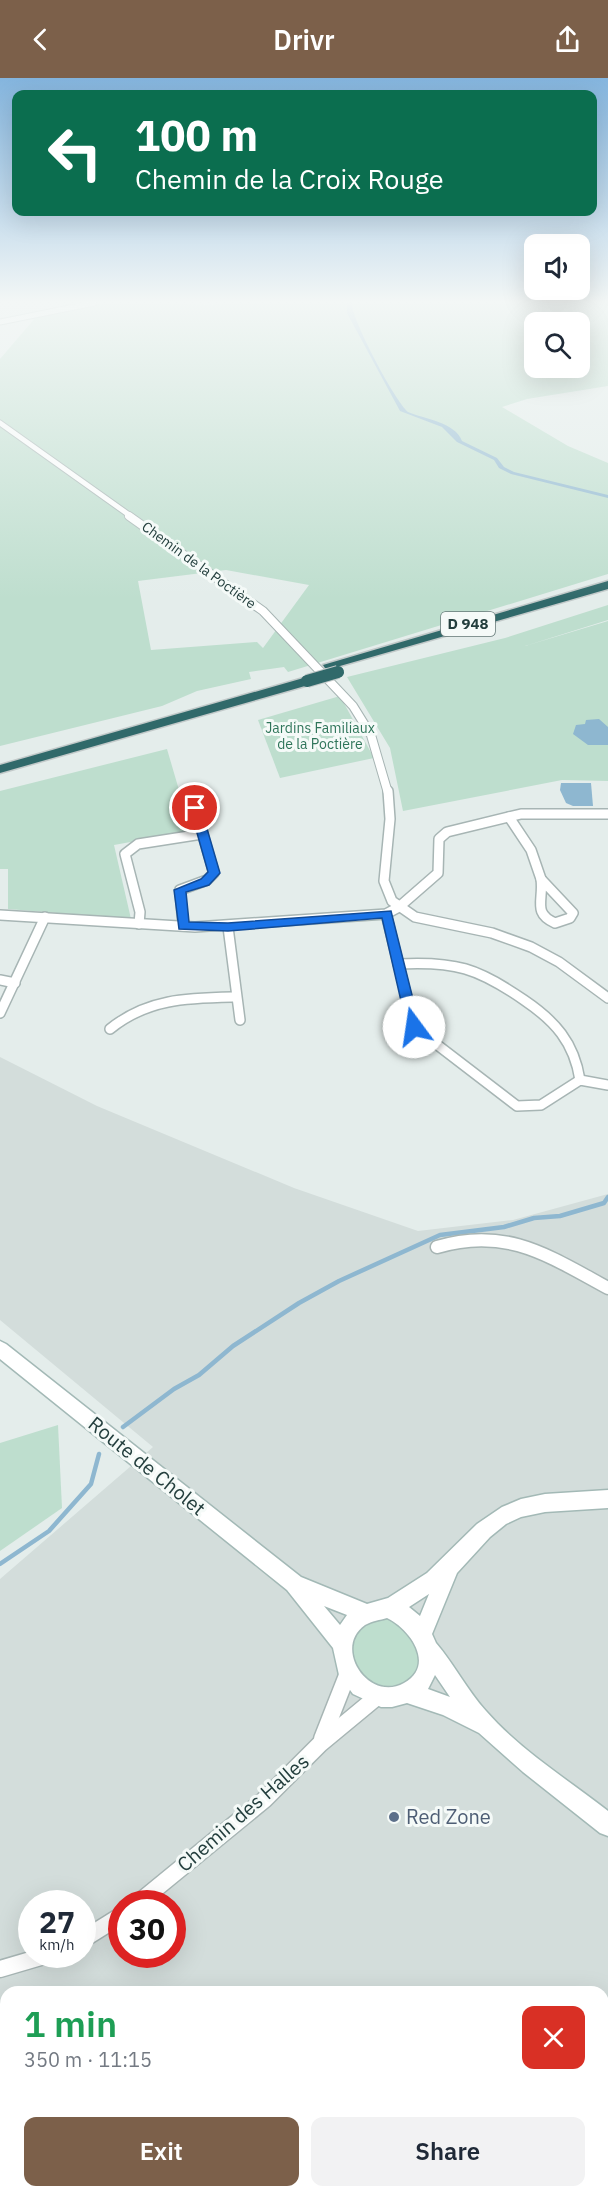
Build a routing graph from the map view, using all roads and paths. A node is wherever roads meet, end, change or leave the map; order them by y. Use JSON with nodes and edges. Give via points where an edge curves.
{"nodes":[{"id":1,"x":0,"y":423,"type":"edge"},
{"id":2,"x":608,"y":585,"type":"edge"},
{"id":3,"x":608,"y":594,"type":"edge"},
{"id":4,"x":333,"y":668,"type":"junction"},
{"id":5,"x":302,"y":677,"type":"junction"},
{"id":6,"x":0,"y":759,"type":"edge"},
{"id":7,"x":0,"y":769,"type":"edge"},
{"id":8,"x":195,"y":808,"type":"dead end"},
{"id":9,"x":608,"y":813,"type":"edge"},
{"id":10,"x":509,"y":817,"type":"junction"},
{"id":11,"x":202,"y":834,"type":"junction"},
{"id":12,"x":540,"y":878,"type":"junction"},
{"id":13,"x":399,"y":907,"type":"junction"},
{"id":14,"x":386,"y":914,"type":"junction"},
{"id":15,"x":0,"y":915,"type":"edge"},
{"id":16,"x":45,"y":918,"type":"junction"},
{"id":17,"x":139,"y":924,"type":"junction"},
{"id":18,"x":183,"y":926,"type":"junction"},
{"id":19,"x":228,"y":927,"type":"junction"},
{"id":20,"x":398,"y":964,"type":"junction"},
{"id":21,"x":0,"y":980,"type":"edge"},
{"id":22,"x":15,"y":983,"type":"junction"},
{"id":23,"x":236,"y":997,"type":"junction"},
{"id":24,"x":608,"y":998,"type":"edge"},
{"id":25,"x":0,"y":1013,"type":"edge"},
{"id":26,"x":240,"y":1020,"type":"dead end"},
{"id":27,"x":110,"y":1029,"type":"dead end"},
{"id":28,"x":580,"y":1080,"type":"junction"},
{"id":29,"x":608,"y":1085,"type":"edge"},
{"id":30,"x":437,"y":1247,"type":"dead end"},
{"id":31,"x":608,"y":1288,"type":"edge"},
{"id":32,"x":0,"y":1349,"type":"edge"},
{"id":33,"x":608,"y":1499,"type":"edge"},
{"id":34,"x":450,"y":1567,"type":"junction"},
{"id":35,"x":294,"y":1583,"type":"junction"},
{"id":36,"x":388,"y":1608,"type":"junction"},
{"id":37,"x":365,"y":1613,"type":"junction"},
{"id":38,"x":426,"y":1641,"type":"junction"},
{"id":39,"x":343,"y":1645,"type":"junction"},
{"id":40,"x":348,"y":1672,"type":"junction"},
{"id":41,"x":407,"y":1693,"type":"junction"},
{"id":42,"x":378,"y":1696,"type":"junction"},
{"id":43,"x":487,"y":1727,"type":"junction"},
{"id":44,"x":320,"y":1744,"type":"junction"},
{"id":45,"x":608,"y":1825,"type":"edge"},
{"id":46,"x":153,"y":1890,"type":"edge"},
{"id":47,"x":18,"y":1964,"type":"edge"},
{"id":48,"x":0,"y":1969,"type":"edge"}],
"edges":[{"from":1,"to":13,"type":"street","name":"Chemin de la Poctière","via":[[263,611],[353,706],[371,735],[382,764],[390,807],[384,881],[392,902]]},
{"from":2,"to":4,"type":"highway","number":"D 948"},
{"from":3,"to":4,"type":"highway","number":"D 948"},
{"from":4,"to":5,"type":"highway","number":"D 948","bridge":true},
{"from":5,"to":6,"type":"highway","number":"D 948"},
{"from":5,"to":7,"type":"highway","number":"D 948"},
{"from":8,"to":11,"type":"street"},
{"from":9,"to":10,"type":"street","via":[[528,813]]},
{"from":10,"to":12,"type":"street","via":[[529,842],[538,860]]},
{"from":10,"to":13,"type":"street","via":[[442,835],[438,873]]},
{"from":11,"to":17,"type":"street","via":[[138,844],[125,854],[140,912]]},
{"from":11,"to":18,"type":"street","via":[[214,873],[205,882],[180,890]]},
{"from":12,"to":12,"type":"street","via":[[540,912],[544,918],[555,923],[570,918],[573,913],[567,904]]},
{"from":13,"to":14,"type":"street"},
{"from":13,"to":24,"type":"street","via":[[415,917],[492,933],[531,947]]},
{"from":14,"to":19,"type":"street"},
{"from":14,"to":20,"type":"street"},
{"from":15,"to":16,"type":"street"},
{"from":16,"to":17,"type":"street"},
{"from":16,"to":22,"type":"street"},
{"from":17,"to":18,"type":"street"},
{"from":18,"to":19,"type":"street"},
{"from":19,"to":23,"type":"street"},
{"from":20,"to":28,"type":"street","via":[[444,964],[489,976],[551,1018],[564,1032],[577,1057]]},
{"from":20,"to":28,"type":"street","via":[[414,1027],[517,1106],[541,1105]]},
{"from":21,"to":22,"type":"street"},
{"from":22,"to":25,"type":"street"},
{"from":23,"to":26,"type":"street"},
{"from":23,"to":27,"type":"street","via":[[161,999],[120,1019]]},
{"from":28,"to":29,"type":"street"},
{"from":30,"to":31,"type":"street","via":[[467,1238],[501,1239],[550,1257]]},
{"from":32,"to":35,"type":"main road","name":"Route de Cholet"},
{"from":33,"to":34,"type":"main road","via":[[537,1504],[509,1512],[484,1529]]},
{"from":34,"to":36,"type":"main road"},
{"from":34,"to":38,"type":"main road"},
{"from":35,"to":37,"type":"main road","name":"Route de Cholet"},
{"from":35,"to":39,"type":"main road","name":"Route de Cholet"},
{"from":36,"to":37,"type":"main road"},
{"from":36,"to":38,"type":"main road","via":[[414,1621]]},
{"from":37,"to":39,"type":"main road","via":[[346,1632]]},
{"from":38,"to":41,"type":"main road","via":[[424,1675]]},
{"from":38,"to":43,"type":"main road","via":[[457,1694]]},
{"from":39,"to":40,"type":"main road"},
{"from":40,"to":42,"type":"main road","via":[[356,1683]]},
{"from":40,"to":44,"type":"street","name":"Chemin des Halles"},
{"from":41,"to":42,"type":"main road"},
{"from":41,"to":43,"type":"main road","via":[[447,1706]]},
{"from":42,"to":44,"type":"street","name":"Chemin des Halles"},
{"from":43,"to":45,"type":"main road"},
{"from":44,"to":46,"type":"street","name":"Chemin des Halles","via":[[264,1800]]},
{"from":47,"to":48,"type":"street"}]}
